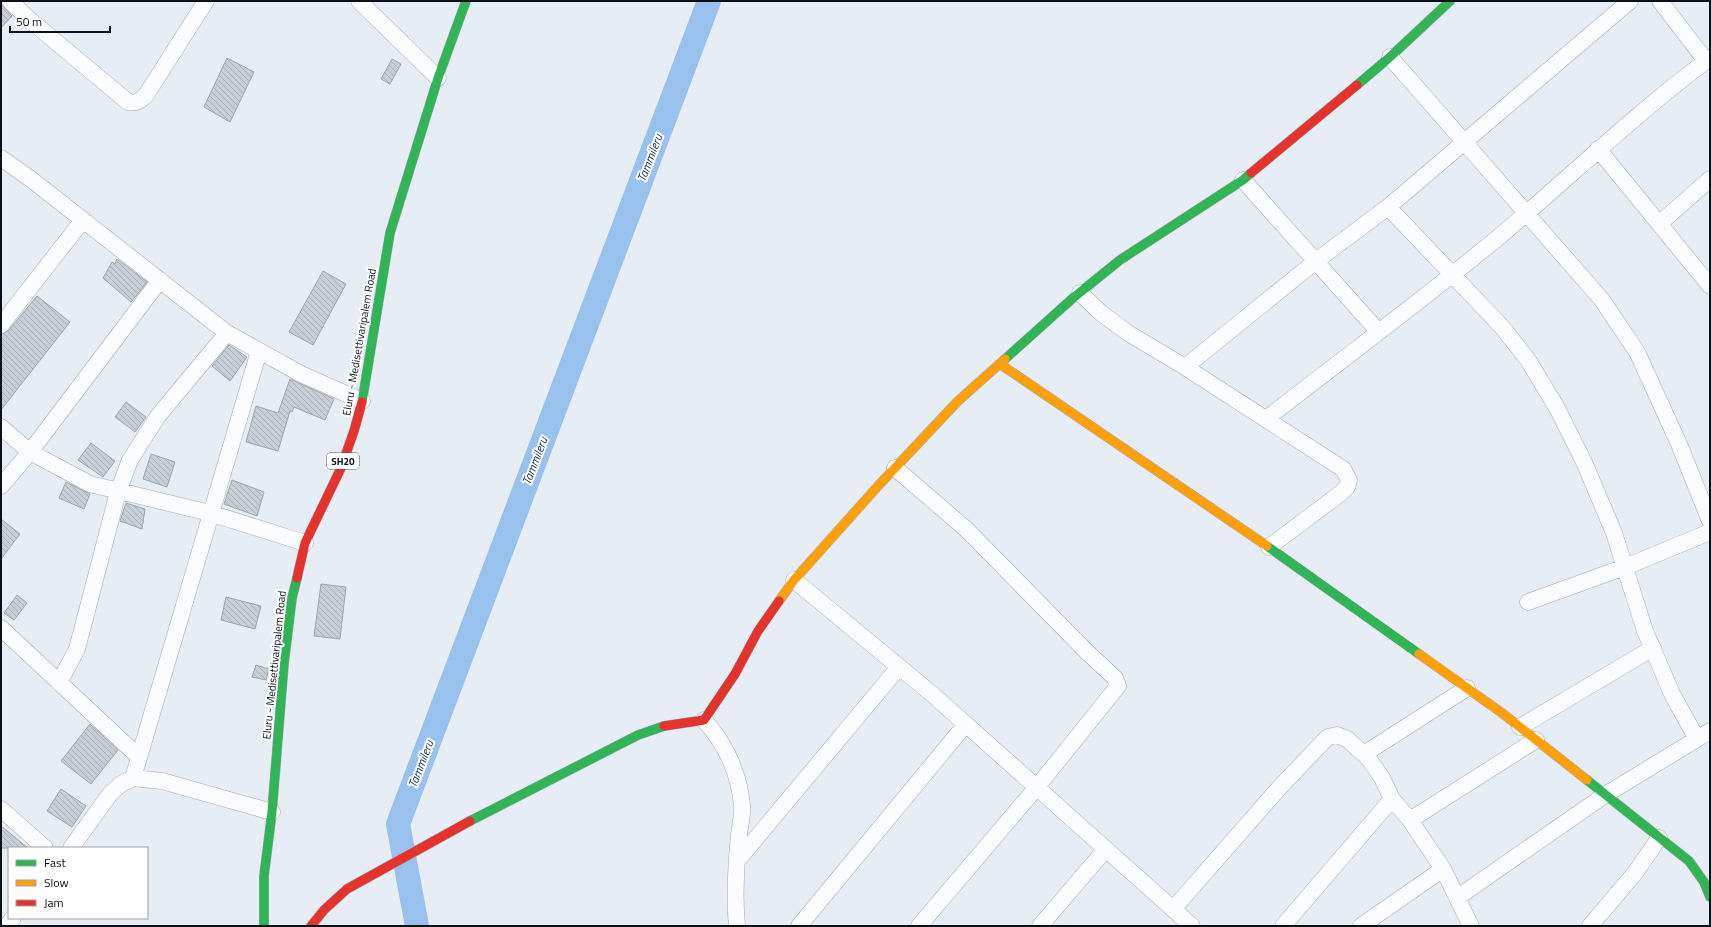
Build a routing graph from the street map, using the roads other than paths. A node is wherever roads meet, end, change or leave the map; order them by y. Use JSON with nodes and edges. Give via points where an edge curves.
{"nodes":[{"id":1,"x":10,"y":1,"type":"edge"},
{"id":2,"x":206,"y":1,"type":"edge"},
{"id":3,"x":359,"y":1,"type":"edge"},
{"id":4,"x":466,"y":1,"type":"edge"},
{"id":5,"x":1450,"y":1,"type":"edge"},
{"id":6,"x":1630,"y":1,"type":"edge"},
{"id":7,"x":1660,"y":1,"type":"edge"},
{"id":8,"x":1390,"y":57,"type":"junction"},
{"id":9,"x":1708,"y":60,"type":"edge"},
{"id":10,"x":438,"y":78,"type":"junction"},
{"id":11,"x":1464,"y":143,"type":"junction"},
{"id":12,"x":1598,"y":149,"type":"junction"},
{"id":13,"x":2,"y":162,"type":"edge"},
{"id":14,"x":1710,"y":179,"type":"edge"},
{"id":15,"x":1243,"y":180,"type":"junction"},
{"id":16,"x":1388,"y":207,"type":"junction"},
{"id":17,"x":1526,"y":214,"type":"junction"},
{"id":18,"x":83,"y":220,"type":"junction"},
{"id":19,"x":1659,"y":224,"type":"junction"},
{"id":20,"x":1316,"y":261,"type":"junction"},
{"id":21,"x":1453,"y":275,"type":"junction"},
{"id":22,"x":160,"y":280,"type":"junction"},
{"id":23,"x":1710,"y":286,"type":"edge"},
{"id":24,"x":1080,"y":293,"type":"junction"},
{"id":25,"x":1,"y":326,"type":"edge"},
{"id":26,"x":1378,"y":331,"type":"junction"},
{"id":27,"x":227,"y":333,"type":"junction"},
{"id":28,"x":259,"y":351,"type":"junction"},
{"id":29,"x":1000,"y":364,"type":"junction"},
{"id":30,"x":1185,"y":367,"type":"junction"},
{"id":31,"x":362,"y":401,"type":"junction"},
{"id":32,"x":1266,"y":419,"type":"junction"},
{"id":33,"x":1,"y":428,"type":"edge"},
{"id":34,"x":30,"y":452,"type":"junction"},
{"id":35,"x":895,"y":468,"type":"junction"},
{"id":36,"x":1,"y":486,"type":"edge"},
{"id":37,"x":118,"y":492,"type":"junction"},
{"id":38,"x":210,"y":513,"type":"junction"},
{"id":39,"x":1710,"y":520,"type":"edge"},
{"id":40,"x":1710,"y":532,"type":"edge"},
{"id":41,"x":305,"y":543,"type":"junction"},
{"id":42,"x":1270,"y":547,"type":"junction"},
{"id":43,"x":1625,"y":567,"type":"junction"},
{"id":44,"x":794,"y":580,"type":"junction"},
{"id":45,"x":1528,"y":602,"type":"dead end"},
{"id":46,"x":1,"y":628,"type":"edge"},
{"id":47,"x":1653,"y":648,"type":"junction"},
{"id":48,"x":899,"y":667,"type":"junction"},
{"id":49,"x":59,"y":683,"type":"junction"},
{"id":50,"x":1467,"y":688,"type":"junction"},
{"id":51,"x":704,"y":720,"type":"junction"},
{"id":52,"x":966,"y":724,"type":"junction"},
{"id":53,"x":1520,"y":728,"type":"junction"},
{"id":54,"x":1704,"y":735,"type":"edge"},
{"id":55,"x":1536,"y":740,"type":"junction"},
{"id":56,"x":1364,"y":754,"type":"junction"},
{"id":57,"x":139,"y":757,"type":"junction"},
{"id":58,"x":133,"y":778,"type":"junction"},
{"id":59,"x":1037,"y":787,"type":"junction"},
{"id":60,"x":1605,"y":795,"type":"junction"},
{"id":61,"x":1392,"y":799,"type":"junction"},
{"id":62,"x":1,"y":808,"type":"edge"},
{"id":63,"x":272,"y":812,"type":"junction"},
{"id":64,"x":1410,"y":820,"type":"junction"},
{"id":65,"x":1659,"y":838,"type":"junction"},
{"id":66,"x":44,"y":847,"type":"edge"},
{"id":67,"x":72,"y":847,"type":"edge"},
{"id":68,"x":1106,"y":849,"type":"junction"},
{"id":69,"x":737,"y":861,"type":"junction"},
{"id":70,"x":1443,"y":869,"type":"junction"},
{"id":71,"x":1704,"y":871,"type":"edge"},
{"id":72,"x":1458,"y":897,"type":"junction"},
{"id":73,"x":1710,"y":897,"type":"edge"},
{"id":74,"x":1174,"y":908,"type":"junction"},
{"id":75,"x":264,"y":926,"type":"edge"},
{"id":76,"x":311,"y":926,"type":"edge"},
{"id":77,"x":737,"y":926,"type":"edge"},
{"id":78,"x":799,"y":926,"type":"edge"},
{"id":79,"x":919,"y":926,"type":"edge"},
{"id":80,"x":1040,"y":926,"type":"edge"},
{"id":81,"x":1192,"y":926,"type":"edge"},
{"id":82,"x":1283,"y":926,"type":"edge"},
{"id":83,"x":1361,"y":926,"type":"edge"},
{"id":84,"x":1471,"y":926,"type":"edge"},
{"id":85,"x":1590,"y":926,"type":"edge"}],
"edges":[{"from":1,"to":2,"type":"street","via":[[128,102],[134,104],[146,95]]},
{"from":3,"to":10,"type":"street"},
{"from":4,"to":10,"type":"street","name":"Eluru - Medisettivaripalem Road","number":"SH20"},
{"from":5,"to":8,"type":"street"},
{"from":6,"to":11,"type":"street"},
{"from":7,"to":9,"type":"street"},
{"from":8,"to":11,"type":"street"},
{"from":8,"to":15,"type":"street"},
{"from":9,"to":12,"type":"street"},
{"from":10,"to":31,"type":"street","name":"Eluru - Medisettivaripalem Road","number":"SH20","via":[[390,234]]},
{"from":11,"to":16,"type":"street"},
{"from":11,"to":17,"type":"street"},
{"from":12,"to":17,"type":"street"},
{"from":12,"to":19,"type":"street"},
{"from":13,"to":18,"type":"street","via":[[32,180]]},
{"from":14,"to":19,"type":"street"},
{"from":15,"to":20,"type":"street"},
{"from":15,"to":24,"type":"street","via":[[1120,260]]},
{"from":16,"to":20,"type":"street"},
{"from":16,"to":21,"type":"street"},
{"from":17,"to":21,"type":"street"},
{"from":17,"to":39,"type":"street","via":[[1602,300],[1637,352]]},
{"from":18,"to":22,"type":"street"},
{"from":18,"to":25,"type":"street"},
{"from":19,"to":23,"type":"street"},
{"from":20,"to":26,"type":"street"},
{"from":20,"to":30,"type":"street"},
{"from":21,"to":26,"type":"street"},
{"from":21,"to":43,"type":"street","via":[[1502,327],[1528,360],[1584,462],[1614,533]]},
{"from":22,"to":27,"type":"street"},
{"from":22,"to":34,"type":"street"},
{"from":24,"to":29,"type":"street"},
{"from":24,"to":30,"type":"street","via":[[1100,313],[1128,333]]},
{"from":26,"to":32,"type":"street"},
{"from":27,"to":28,"type":"street"},
{"from":27,"to":37,"type":"street","via":[[158,416],[130,460]]},
{"from":28,"to":31,"type":"street","via":[[301,374]]},
{"from":28,"to":38,"type":"street"},
{"from":29,"to":35,"type":"street","via":[[958,401]]},
{"from":29,"to":42,"type":"street"},
{"from":30,"to":32,"type":"street"},
{"from":31,"to":41,"type":"street","name":"Eluru - Medisettivaripalem Road","number":"SH20","via":[[341,468]]},
{"from":32,"to":42,"type":"street","via":[[1343,469],[1348,480],[1341,494]]},
{"from":33,"to":34,"type":"street"},
{"from":34,"to":36,"type":"street"},
{"from":34,"to":37,"type":"street","via":[[90,484]]},
{"from":35,"to":44,"type":"street"},
{"from":35,"to":59,"type":"street","via":[[966,529],[1115,678],[1118,686]]},
{"from":37,"to":38,"type":"street"},
{"from":37,"to":49,"type":"street","via":[[77,649]]},
{"from":38,"to":41,"type":"street"},
{"from":38,"to":57,"type":"street"},
{"from":40,"to":43,"type":"street"},
{"from":41,"to":63,"type":"street","name":"Eluru - Medisettivaripalem Road","number":"SH20","via":[[291,605]]},
{"from":42,"to":50,"type":"street"},
{"from":43,"to":45,"type":"street"},
{"from":43,"to":47,"type":"street","via":[[1645,631]]},
{"from":44,"to":48,"type":"street"},
{"from":44,"to":51,"type":"street","via":[[758,631],[735,674]]},
{"from":46,"to":49,"type":"street"},
{"from":47,"to":53,"type":"street"},
{"from":47,"to":54,"type":"street","via":[[1672,694]]},
{"from":48,"to":52,"type":"street"},
{"from":48,"to":69,"type":"street"},
{"from":49,"to":57,"type":"street"},
{"from":50,"to":53,"type":"street"},
{"from":50,"to":56,"type":"street"},
{"from":51,"to":69,"type":"street","via":[[713,730],[734,768],[742,806]]},
{"from":51,"to":76,"type":"street","via":[[670,724],[638,735],[560,773],[347,890],[324,910]]},
{"from":52,"to":59,"type":"street"},
{"from":52,"to":78,"type":"street"},
{"from":53,"to":55,"type":"street"},
{"from":54,"to":60,"type":"street"},
{"from":55,"to":60,"type":"street"},
{"from":55,"to":64,"type":"street"},
{"from":56,"to":61,"type":"street","via":[[1382,778]]},
{"from":56,"to":74,"type":"street","via":[[1347,739],[1337,735],[1328,737],[1280,787]]},
{"from":57,"to":58,"type":"street"},
{"from":58,"to":63,"type":"street","via":[[162,781]]},
{"from":58,"to":67,"type":"street","via":[[110,794]]},
{"from":59,"to":68,"type":"street"},
{"from":59,"to":79,"type":"street"},
{"from":60,"to":65,"type":"street"},
{"from":60,"to":72,"type":"street"},
{"from":61,"to":64,"type":"street"},
{"from":61,"to":82,"type":"street"},
{"from":62,"to":66,"type":"street"},
{"from":63,"to":75,"type":"street","name":"Eluru - Medisettivaripalem Road","number":"SH20","via":[[264,876]]},
{"from":64,"to":70,"type":"street"},
{"from":65,"to":71,"type":"street"},
{"from":65,"to":85,"type":"street","via":[[1635,873]]},
{"from":68,"to":74,"type":"street"},
{"from":68,"to":80,"type":"street"},
{"from":69,"to":77,"type":"street"},
{"from":70,"to":72,"type":"street"},
{"from":70,"to":83,"type":"street"},
{"from":71,"to":73,"type":"street"},
{"from":72,"to":84,"type":"street"},
{"from":74,"to":81,"type":"street"}]}
